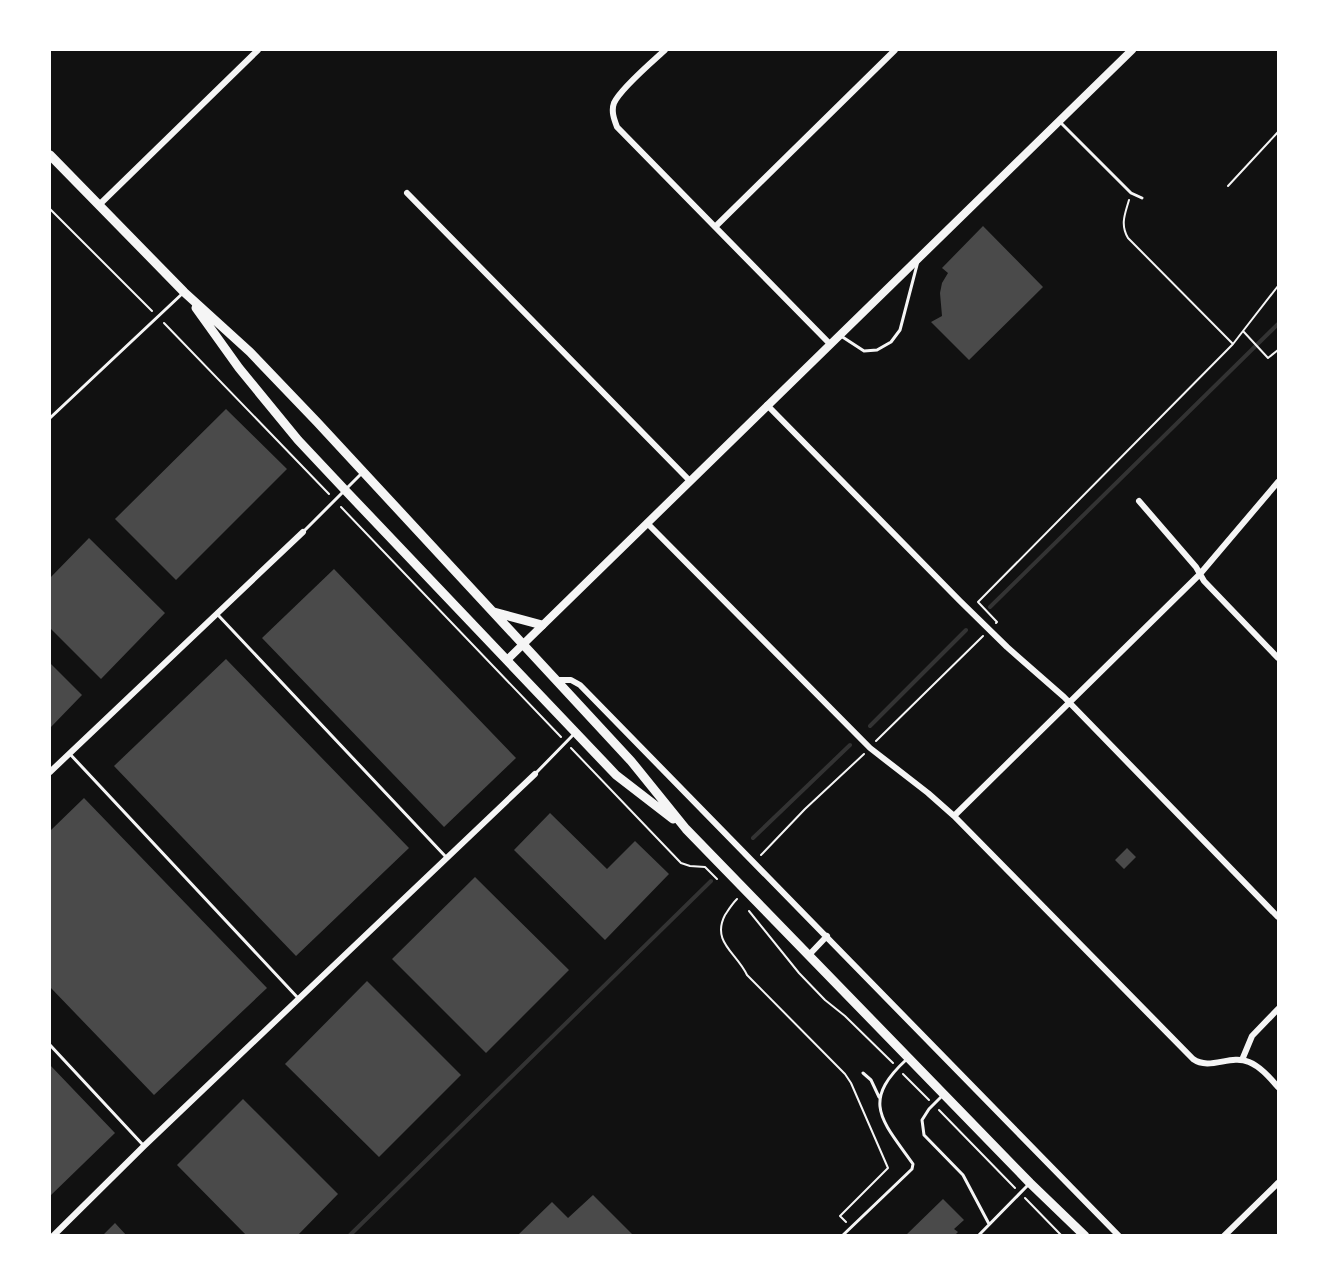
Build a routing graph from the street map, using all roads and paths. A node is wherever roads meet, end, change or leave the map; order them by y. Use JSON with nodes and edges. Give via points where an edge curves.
{"nodes":[{"id":1,"x":258,"y":50,"type":"edge"},
{"id":2,"x":665,"y":50,"type":"edge"},
{"id":3,"x":895,"y":50,"type":"edge"},
{"id":4,"x":1132,"y":50,"type":"edge"},
{"id":5,"x":1058,"y":121,"type":"junction"},
{"id":6,"x":1278,"y":132,"type":"edge"},
{"id":7,"x":50,"y":154,"type":"edge"},
{"id":8,"x":1228,"y":186,"type":"dead end"},
{"id":9,"x":407,"y":193,"type":"dead end"},
{"id":10,"x":1131,"y":194,"type":"junction"},
{"id":11,"x":1142,"y":198,"type":"dead end"},
{"id":12,"x":99,"y":205,"type":"junction"},
{"id":13,"x":50,"y":209,"type":"edge"},
{"id":14,"x":716,"y":227,"type":"junction"},
{"id":15,"x":919,"y":256,"type":"junction"},
{"id":16,"x":1278,"y":286,"type":"edge"},
{"id":17,"x":184,"y":292,"type":"junction"},
{"id":18,"x":158,"y":317,"type":"junction"},
{"id":19,"x":1243,"y":330,"type":"junction"},
{"id":20,"x":840,"y":334,"type":"junction"},
{"id":21,"x":830,"y":344,"type":"junction"},
{"id":22,"x":1233,"y":344,"type":"junction"},
{"id":23,"x":1278,"y":350,"type":"edge"},
{"id":24,"x":201,"y":360,"type":"dead end"},
{"id":25,"x":767,"y":405,"type":"junction"},
{"id":26,"x":50,"y":418,"type":"edge"},
{"id":27,"x":364,"y":471,"type":"junction"},
{"id":28,"x":689,"y":480,"type":"junction"},
{"id":29,"x":1278,"y":482,"type":"edge"},
{"id":30,"x":345,"y":490,"type":"junction"},
{"id":31,"x":1139,"y":501,"type":"dead end"},
{"id":32,"x":647,"y":523,"type":"junction"},
{"id":33,"x":303,"y":532,"type":"joint"},
{"id":34,"x":1200,"y":574,"type":"junction"},
{"id":35,"x":494,"y":612,"type":"junction"},
{"id":36,"x":217,"y":614,"type":"junction"},
{"id":37,"x":542,"y":626,"type":"junction"},
{"id":38,"x":989,"y":630,"type":"junction"},
{"id":39,"x":524,"y":643,"type":"junction"},
{"id":40,"x":1278,"y":658,"type":"edge"},
{"id":41,"x":507,"y":660,"type":"junction"},
{"id":42,"x":556,"y":680,"type":"junction"},
{"id":43,"x":1069,"y":703,"type":"junction"},
{"id":44,"x":576,"y":733,"type":"junction"},
{"id":45,"x":870,"y":748,"type":"junction"},
{"id":46,"x":69,"y":753,"type":"junction"},
{"id":47,"x":50,"y":772,"type":"edge"},
{"id":48,"x":535,"y":774,"type":"joint"},
{"id":49,"x":954,"y":816,"type":"junction"},
{"id":50,"x":686,"y":829,"type":"junction"},
{"id":51,"x":758,"y":858,"type":"dead end"},
{"id":52,"x":448,"y":859,"type":"junction"},
{"id":53,"x":737,"y":899,"type":"dead end"},
{"id":54,"x":1278,"y":917,"type":"edge"},
{"id":55,"x":827,"y":936,"type":"junction"},
{"id":56,"x":808,"y":956,"type":"junction"},
{"id":57,"x":300,"y":999,"type":"junction"},
{"id":58,"x":1278,"y":1009,"type":"edge"},
{"id":59,"x":50,"y":1045,"type":"edge"},
{"id":60,"x":909,"y":1058,"type":"junction"},
{"id":61,"x":1242,"y":1060,"type":"junction"},
{"id":62,"x":863,"y":1072,"type":"dead end"},
{"id":63,"x":1278,"y":1087,"type":"edge"},
{"id":64,"x":944,"y":1094,"type":"junction"},
{"id":65,"x":880,"y":1099,"type":"junction"},
{"id":66,"x":144,"y":1146,"type":"junction"},
{"id":67,"x":1030,"y":1183,"type":"junction"},
{"id":68,"x":1278,"y":1183,"type":"edge"},
{"id":69,"x":989,"y":1224,"type":"junction"},
{"id":70,"x":841,"y":1229,"type":"dead end"},
{"id":71,"x":53,"y":1236,"type":"edge"},
{"id":72,"x":842,"y":1236,"type":"edge"},
{"id":73,"x":978,"y":1236,"type":"edge"},
{"id":74,"x":1085,"y":1236,"type":"edge"},
{"id":75,"x":1119,"y":1236,"type":"edge"},
{"id":76,"x":1224,"y":1236,"type":"edge"}],
"edges":[{"from":1,"to":12,"type":"street"},
{"from":2,"to":14,"type":"street","via":[[618,97],[613,107],[614,120],[622,133]]},
{"from":3,"to":14,"type":"street"},
{"from":4,"to":5,"type":"street"},
{"from":5,"to":10,"type":"lane"},
{"from":5,"to":15,"type":"street"},
{"from":6,"to":8,"type":"path"},
{"from":7,"to":12,"type":"main road"},
{"from":9,"to":28,"type":"street"},
{"from":10,"to":11,"type":"lane"},
{"from":10,"to":22,"type":"path","via":[[1123,222],[1128,238]]},
{"from":12,"to":17,"type":"main road"},
{"from":13,"to":18,"type":"path"},
{"from":14,"to":21,"type":"street"},
{"from":15,"to":20,"type":"street"},
{"from":15,"to":20,"type":"lane","via":[[900,330],[891,342],[877,350],[864,351]]},
{"from":16,"to":19,"type":"path"},
{"from":17,"to":18,"type":"lane"},
{"from":17,"to":27,"type":"main road","via":[[250,352]]},
{"from":17,"to":30,"type":"main road","via":[[239,368]]},
{"from":18,"to":24,"type":"path"},
{"from":18,"to":26,"type":"lane"},
{"from":19,"to":22,"type":"path"},
{"from":19,"to":23,"type":"path","via":[[1268,358]]},
{"from":20,"to":21,"type":"street"},
{"from":21,"to":25,"type":"street"},
{"from":22,"to":38,"type":"path","via":[[978,602],[997,622]]},
{"from":25,"to":28,"type":"street"},
{"from":25,"to":38,"type":"street"},
{"from":27,"to":30,"type":"lane"},
{"from":27,"to":35,"type":"main road"},
{"from":28,"to":32,"type":"street"},
{"from":29,"to":34,"type":"street"},
{"from":30,"to":33,"type":"lane"},
{"from":30,"to":41,"type":"main road"},
{"from":31,"to":34,"type":"street"},
{"from":32,"to":37,"type":"street"},
{"from":32,"to":45,"type":"street"},
{"from":33,"to":36,"type":"street"},
{"from":34,"to":40,"type":"street"},
{"from":34,"to":43,"type":"street"},
{"from":35,"to":37,"type":"main road"},
{"from":35,"to":39,"type":"main road"},
{"from":36,"to":46,"type":"street"},
{"from":36,"to":52,"type":"lane"},
{"from":37,"to":39,"type":"street"},
{"from":38,"to":43,"type":"street"},
{"from":38,"to":45,"type":"path"},
{"from":39,"to":41,"type":"street"},
{"from":39,"to":42,"type":"main road"},
{"from":41,"to":44,"type":"main road"},
{"from":42,"to":50,"type":"main road","via":[[631,761]]},
{"from":42,"to":55,"type":"street","via":[[571,680],[580,685]]},
{"from":43,"to":49,"type":"street"},
{"from":43,"to":54,"type":"street"},
{"from":44,"to":48,"type":"lane"},
{"from":44,"to":50,"type":"main road","via":[[616,774]]},
{"from":45,"to":49,"type":"street"},
{"from":45,"to":51,"type":"path"},
{"from":46,"to":47,"type":"street"},
{"from":46,"to":57,"type":"lane"},
{"from":48,"to":52,"type":"street"},
{"from":49,"to":61,"type":"street","via":[[1193,1059],[1205,1065]]},
{"from":50,"to":56,"type":"main road"},
{"from":52,"to":57,"type":"street"},
{"from":53,"to":70,"type":"path","via":[[721,924],[722,939],[747,975],[845,1074],[888,1168],[840,1216],[847,1223]]},
{"from":55,"to":56,"type":"street"},
{"from":55,"to":75,"type":"street"},
{"from":56,"to":60,"type":"main road"},
{"from":57,"to":66,"type":"street"},
{"from":58,"to":61,"type":"street","via":[[1252,1036]]},
{"from":59,"to":66,"type":"lane"},
{"from":60,"to":64,"type":"main road"},
{"from":60,"to":65,"type":"lane","via":[[892,1072]]},
{"from":61,"to":63,"type":"street","via":[[1258,1067]]},
{"from":62,"to":65,"type":"lane"},
{"from":64,"to":67,"type":"main road"},
{"from":64,"to":69,"type":"lane","via":[[922,1120],[924,1135],[963,1175]]},
{"from":65,"to":72,"type":"lane","via":[[884,1123],[913,1164],[912,1169]]},
{"from":66,"to":71,"type":"street"},
{"from":67,"to":69,"type":"lane"},
{"from":67,"to":74,"type":"main road"},
{"from":68,"to":76,"type":"street"},
{"from":69,"to":73,"type":"lane"}]}
